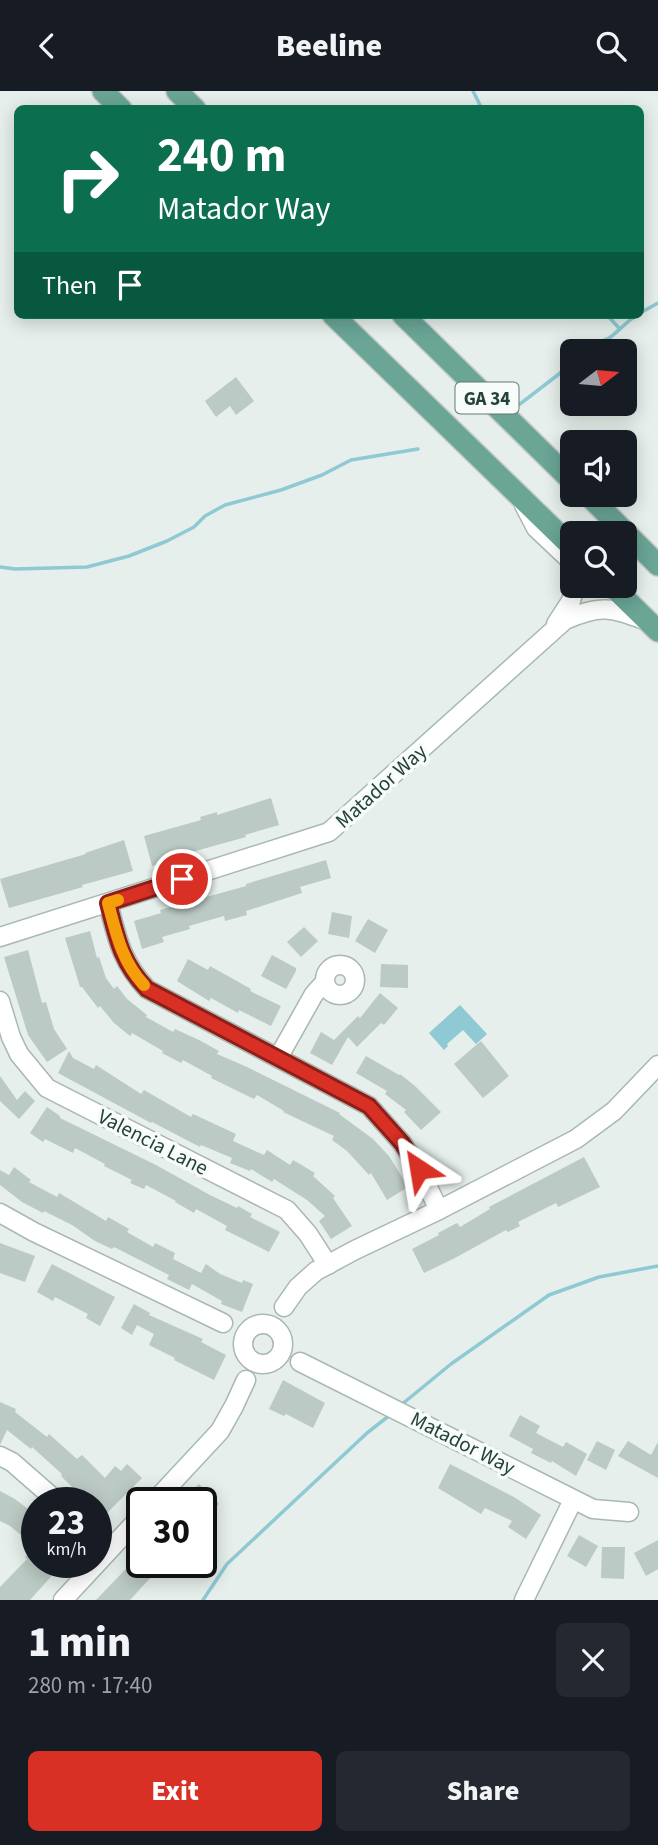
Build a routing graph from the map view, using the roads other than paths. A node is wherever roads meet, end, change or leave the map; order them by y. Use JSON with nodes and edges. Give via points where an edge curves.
{"nodes":[{"id":1,"x":103,"y":91,"type":"edge"},
{"id":2,"x":177,"y":91,"type":"edge"},
{"id":3,"x":117,"y":105,"type":"edge"},
{"id":4,"x":191,"y":105,"type":"edge"},
{"id":5,"x":337,"y":319,"type":"edge"},
{"id":6,"x":407,"y":319,"type":"edge"},
{"id":7,"x":560,"y":469,"type":"edge"},
{"id":8,"x":522,"y":498,"type":"junction"},
{"id":9,"x":600,"y":507,"type":"edge"},
{"id":10,"x":560,"y":535,"type":"edge"},
{"id":11,"x":560,"y":551,"type":"edge"},
{"id":12,"x":658,"y":565,"type":"edge"},
{"id":13,"x":572,"y":598,"type":"edge"},
{"id":14,"x":625,"y":598,"type":"edge"},
{"id":15,"x":652,"y":624,"type":"edge"},
{"id":16,"x":546,"y":638,"type":"junction"},
{"id":17,"x":108,"y":903,"type":"junction"},
{"id":18,"x":0,"y":937,"type":"edge"},
{"id":19,"x":324,"y":983,"type":"dead end"},
{"id":20,"x":0,"y":1001,"type":"edge"},
{"id":21,"x":278,"y":1058,"type":"junction"},
{"id":22,"x":658,"y":1065,"type":"edge"},
{"id":23,"x":439,"y":1210,"type":"junction"},
{"id":24,"x":0,"y":1213,"type":"edge"},
{"id":25,"x":328,"y":1265,"type":"junction"},
{"id":26,"x":223,"y":1323,"type":"junction"},
{"id":27,"x":271,"y":1332,"type":"junction"},
{"id":28,"x":257,"y":1356,"type":"junction"},
{"id":29,"x":300,"y":1362,"type":"junction"},
{"id":30,"x":0,"y":1456,"type":"edge"},
{"id":31,"x":41,"y":1487,"type":"edge"},
{"id":32,"x":168,"y":1487,"type":"edge"},
{"id":33,"x":573,"y":1500,"type":"junction"},
{"id":34,"x":629,"y":1512,"type":"dead end"},
{"id":35,"x":79,"y":1578,"type":"edge"},
{"id":36,"x":63,"y":1600,"type":"edge"},
{"id":37,"x":524,"y":1600,"type":"edge"}],
"edges":[{"from":1,"to":3,"type":"main road"},
{"from":2,"to":4,"type":"main road"},
{"from":5,"to":8,"type":"main road","number":"GA 34"},
{"from":6,"to":7,"type":"main road","number":"GA 34"},
{"from":8,"to":10,"type":"main road","number":"GA 34"},
{"from":8,"to":11,"type":"street","via":[[536,528]]},
{"from":9,"to":12,"type":"main road"},
{"from":13,"to":16,"type":"street"},
{"from":14,"to":15,"type":"main road"},
{"from":15,"to":16,"type":"street","name":"Matador Way","via":[[615,610],[592,610],[565,620]]},
{"from":16,"to":17,"type":"street","name":"Matador Way","via":[[329,832]]},
{"from":17,"to":18,"type":"street","name":"Matador Way"},
{"from":17,"to":21,"type":"street","via":[[119,946],[147,989]]},
{"from":19,"to":21,"type":"street"},
{"from":20,"to":25,"type":"street","name":"Valencia Lane","via":[[19,1054],[47,1088],[287,1210]]},
{"from":21,"to":23,"type":"street","via":[[369,1106],[402,1143]]},
{"from":22,"to":23,"type":"street","via":[[614,1111],[576,1139]]},
{"from":23,"to":25,"type":"street"},
{"from":24,"to":26,"type":"street"},
{"from":25,"to":27,"type":"street","via":[[298,1287]]},
{"from":26,"to":27,"type":"street"},
{"from":26,"to":28,"type":"street"},
{"from":27,"to":28,"type":"street","via":[[280,1356]]},
{"from":27,"to":28,"type":"street","via":[[246,1334]]},
{"from":27,"to":29,"type":"street","name":"Matador Way"},
{"from":28,"to":29,"type":"street","name":"Matador Way"},
{"from":28,"to":32,"type":"street","via":[[220,1431]]},
{"from":29,"to":33,"type":"street","name":"Matador Way"},
{"from":30,"to":31,"type":"street"},
{"from":33,"to":34,"type":"street","name":"Matador Way","via":[[593,1509]]},
{"from":33,"to":37,"type":"street"},
{"from":35,"to":36,"type":"street"}]}
